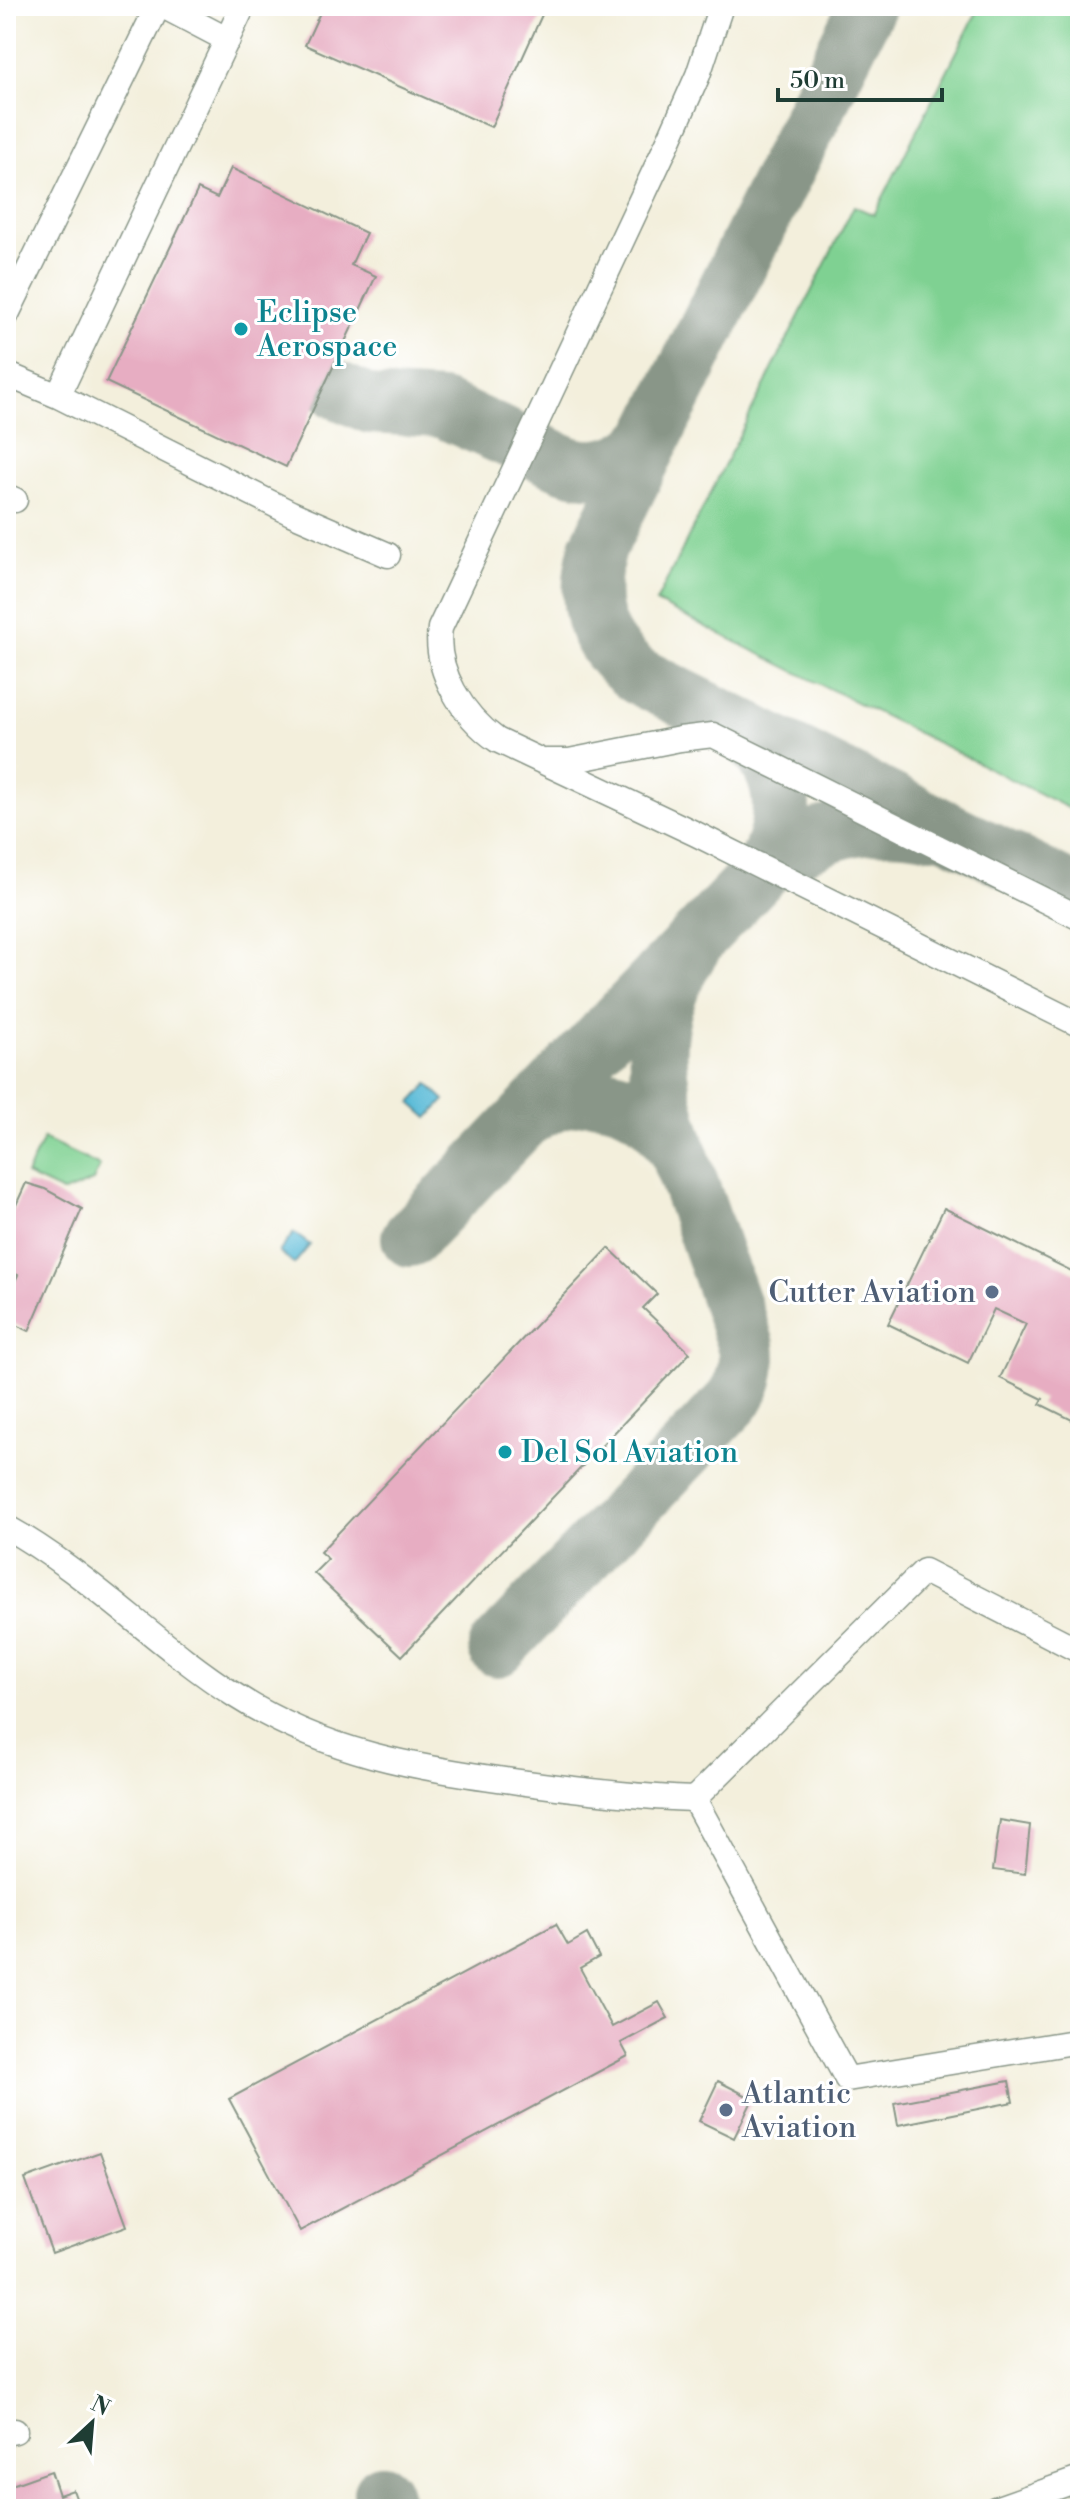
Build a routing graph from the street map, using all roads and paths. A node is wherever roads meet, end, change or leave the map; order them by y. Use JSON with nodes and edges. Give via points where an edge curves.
{"nodes":[{"id":1,"x":160,"y":6,"type":"edge"},
{"id":2,"x":243,"y":6,"type":"edge"},
{"id":3,"x":721,"y":6,"type":"edge"},
{"id":4,"x":228,"y":40,"type":"junction"},
{"id":5,"x":6,"y":316,"type":"edge"},
{"id":6,"x":6,"y":374,"type":"edge"},
{"id":7,"x":58,"y":396,"type":"junction"},
{"id":8,"x":388,"y":555,"type":"dead end"},
{"id":9,"x":536,"y":759,"type":"junction"},
{"id":10,"x":1080,"y":918,"type":"edge"},
{"id":11,"x":1080,"y":1025,"type":"edge"},
{"id":12,"x":8,"y":1534,"type":"edge"},
{"id":13,"x":1080,"y":1651,"type":"edge"},
{"id":14,"x":694,"y":1799,"type":"junction"},
{"id":15,"x":1080,"y":2041,"type":"edge"},
{"id":16,"x":1080,"y":2479,"type":"edge"},
{"id":17,"x":995,"y":2509,"type":"edge"}],
"edges":[{"from":1,"to":4,"type":"street"},
{"from":1,"to":5,"type":"street"},
{"from":2,"to":4,"type":"street"},
{"from":3,"to":9,"type":"street","via":[[670,138],[440,628],[441,660],[453,691],[482,729]]},
{"from":4,"to":7,"type":"street"},
{"from":6,"to":7,"type":"street"},
{"from":7,"to":8,"type":"street","via":[[291,513]]},
{"from":9,"to":10,"type":"street","via":[[569,761],[713,735]]},
{"from":9,"to":11,"type":"street"},
{"from":12,"to":14,"type":"street","via":[[70,1570],[238,1697],[309,1735],[390,1762],[438,1771],[630,1797]]},
{"from":13,"to":14,"type":"street","via":[[924,1571]]},
{"from":14,"to":15,"type":"street","via":[[847,2079]]},
{"from":16,"to":17,"type":"street"}]}
